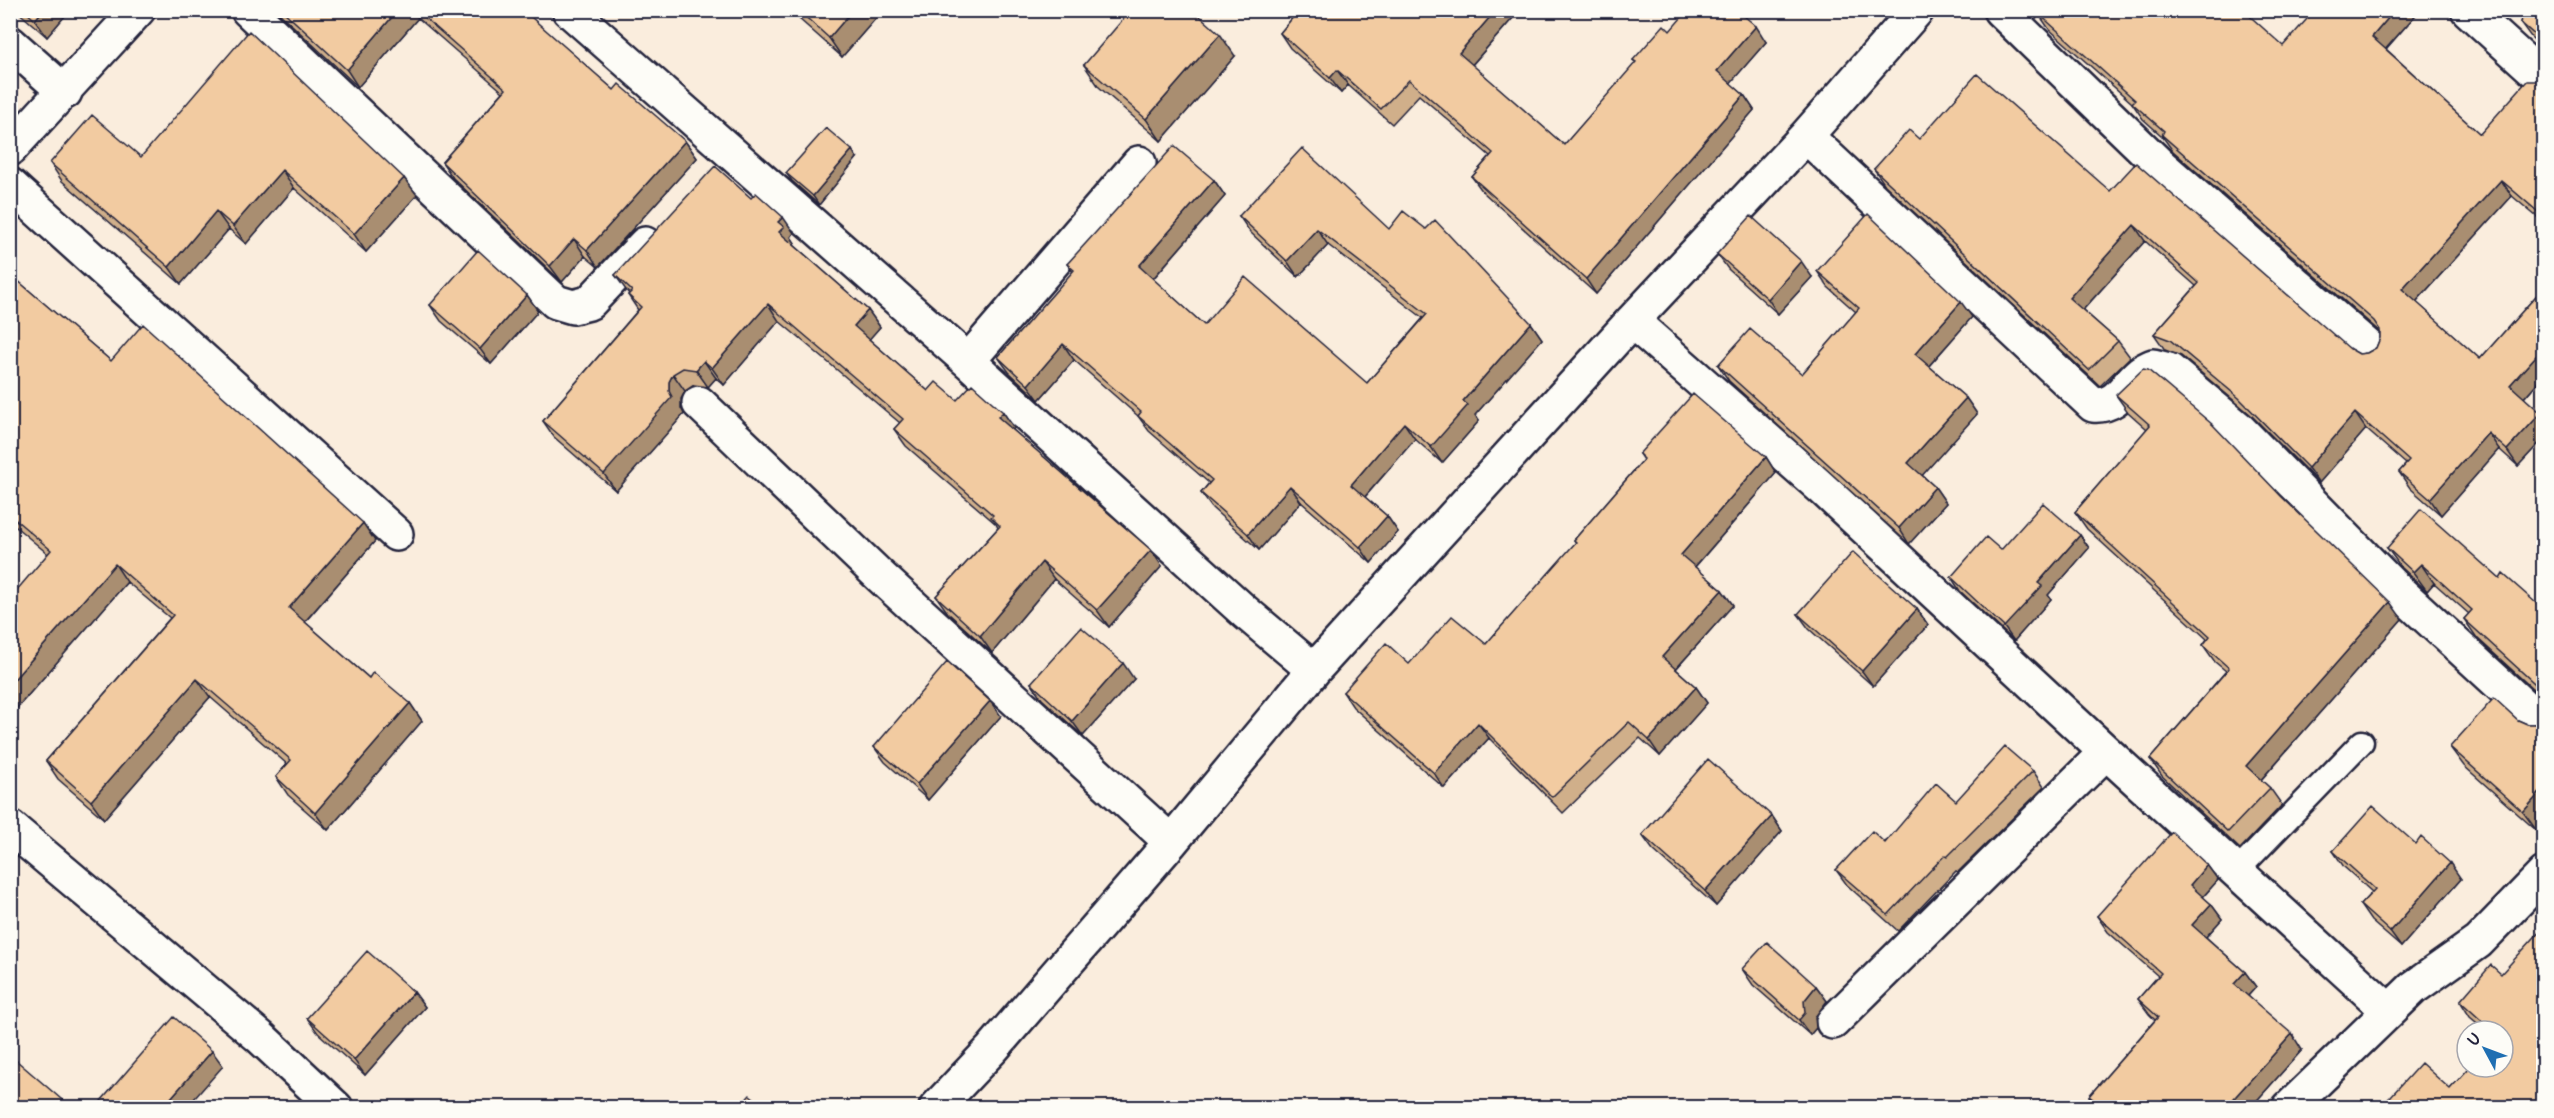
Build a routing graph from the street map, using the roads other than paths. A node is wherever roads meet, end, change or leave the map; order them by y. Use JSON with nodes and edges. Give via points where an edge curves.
{"nodes":[{"id":1,"x":138,"y":10,"type":"edge"},
{"id":2,"x":248,"y":10,"type":"edge"},
{"id":3,"x":569,"y":10,"type":"edge"},
{"id":4,"x":2000,"y":10,"type":"edge"},
{"id":5,"x":2468,"y":10,"type":"edge"},
{"id":6,"x":1902,"y":16,"type":"edge"},
{"id":7,"x":10,"y":43,"type":"edge"},
{"id":8,"x":2544,"y":79,"type":"edge"},
{"id":9,"x":65,"y":92,"type":"junction"},
{"id":10,"x":1806,"y":136,"type":"junction"},
{"id":11,"x":10,"y":150,"type":"edge"},
{"id":12,"x":728,"y":151,"type":"junction"},
{"id":13,"x":1139,"y":163,"type":"dead end"},
{"id":14,"x":705,"y":177,"type":"edge"},
{"id":15,"x":10,"y":186,"type":"edge"},
{"id":16,"x":666,"y":220,"type":"edge"},
{"id":17,"x":1632,"y":321,"type":"junction"},
{"id":18,"x":2373,"y":351,"type":"edge"},
{"id":19,"x":968,"y":361,"type":"junction"},
{"id":20,"x":699,"y":403,"type":"dead end"},
{"id":21,"x":396,"y":534,"type":"dead end"},
{"id":22,"x":1314,"y":670,"type":"junction"},
{"id":23,"x":2544,"y":725,"type":"edge"},
{"id":24,"x":2362,"y":742,"type":"dead end"},
{"id":25,"x":2106,"y":752,"type":"junction"},
{"id":26,"x":10,"y":827,"type":"edge"},
{"id":27,"x":1170,"y":842,"type":"junction"},
{"id":28,"x":2237,"y":871,"type":"junction"},
{"id":29,"x":2544,"y":874,"type":"edge"},
{"id":30,"x":2389,"y":1011,"type":"junction"},
{"id":31,"x":1833,"y":1022,"type":"dead end"},
{"id":32,"x":336,"y":1107,"type":"edge"},
{"id":33,"x":936,"y":1107,"type":"edge"},
{"id":34,"x":2289,"y":1107,"type":"edge"}],
"edges":[{"from":1,"to":9,"type":"street"},
{"from":2,"to":16,"type":"street","via":[[556,302],[573,307],[589,303]]},
{"from":3,"to":12,"type":"street"},
{"from":4,"to":18,"type":"street","via":[[2152,157]]},
{"from":5,"to":8,"type":"street"},
{"from":6,"to":10,"type":"street"},
{"from":7,"to":9,"type":"street"},
{"from":9,"to":11,"type":"street"},
{"from":10,"to":17,"type":"street"},
{"from":10,"to":23,"type":"street","via":[[2094,405],[2105,406],[2153,366],[2169,370],[2238,428],[2392,585]]},
{"from":12,"to":14,"type":"street"},
{"from":12,"to":19,"type":"street"},
{"from":13,"to":19,"type":"street"},
{"from":15,"to":21,"type":"street"},
{"from":17,"to":22,"type":"street"},
{"from":17,"to":25,"type":"street","via":[[1822,488]]},
{"from":19,"to":22,"type":"street"},
{"from":20,"to":27,"type":"street","via":[[881,577]]},
{"from":22,"to":27,"type":"street"},
{"from":24,"to":28,"type":"lane"},
{"from":25,"to":28,"type":"street"},
{"from":25,"to":31,"type":"street"},
{"from":26,"to":32,"type":"street","via":[[260,1037]]},
{"from":27,"to":33,"type":"street","via":[[992,1049]]},
{"from":28,"to":30,"type":"street"},
{"from":29,"to":30,"type":"street","via":[[2478,942],[2413,988]]},
{"from":30,"to":34,"type":"street"}]}
